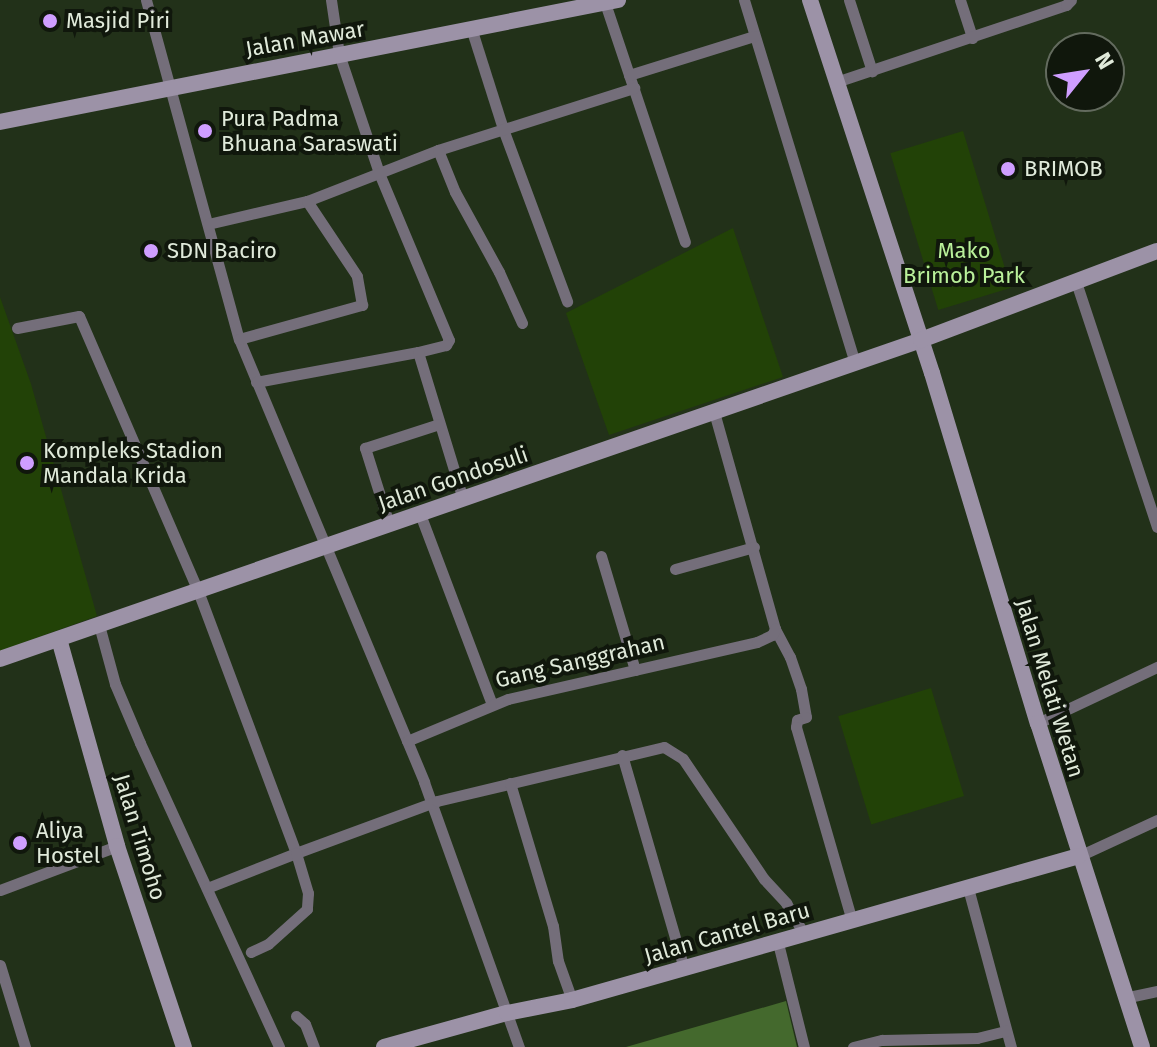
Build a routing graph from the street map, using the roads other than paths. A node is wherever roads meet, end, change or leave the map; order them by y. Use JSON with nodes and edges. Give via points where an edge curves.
{"nodes":[{"id":1,"x":146,"y":0,"type":"edge"},
{"id":2,"x":331,"y":0,"type":"edge"},
{"id":3,"x":744,"y":0,"type":"edge"},
{"id":4,"x":810,"y":0,"type":"edge"},
{"id":5,"x":849,"y":0,"type":"edge"},
{"id":6,"x":960,"y":0,"type":"edge"},
{"id":7,"x":1071,"y":0,"type":"edge"},
{"id":8,"x":609,"y":1,"type":"edge"},
{"id":9,"x":472,"y":31,"type":"junction"},
{"id":10,"x":754,"y":36,"type":"junction"},
{"id":11,"x":972,"y":38,"type":"junction"},
{"id":12,"x":339,"y":54,"type":"junction"},
{"id":13,"x":872,"y":71,"type":"junction"},
{"id":14,"x":629,"y":75,"type":"junction"},
{"id":15,"x":836,"y":82,"type":"junction"},
{"id":16,"x":168,"y":86,"type":"junction"},
{"id":17,"x":634,"y":88,"type":"junction"},
{"id":18,"x":0,"y":122,"type":"edge"},
{"id":19,"x":503,"y":129,"type":"junction"},
{"id":20,"x":438,"y":150,"type":"junction"},
{"id":21,"x":379,"y":173,"type":"junction"},
{"id":22,"x":307,"y":201,"type":"junction"},
{"id":23,"x":208,"y":224,"type":"junction"},
{"id":24,"x":685,"y":242,"type":"dead end"},
{"id":25,"x":1157,"y":251,"type":"edge"},
{"id":26,"x":1076,"y":282,"type":"junction"},
{"id":27,"x":567,"y":301,"type":"dead end"},
{"id":28,"x":522,"y":323,"type":"dead end"},
{"id":29,"x":17,"y":328,"type":"dead end"},
{"id":30,"x":239,"y":339,"type":"junction"},
{"id":31,"x":921,"y":340,"type":"junction"},
{"id":32,"x":418,"y":352,"type":"junction"},
{"id":33,"x":855,"y":363,"type":"junction"},
{"id":34,"x":256,"y":382,"type":"junction"},
{"id":35,"x":714,"y":412,"type":"junction"},
{"id":36,"x":439,"y":424,"type":"junction"},
{"id":37,"x":463,"y":499,"type":"junction"},
{"id":38,"x":420,"y":514,"type":"junction"},
{"id":39,"x":389,"y":524,"type":"junction"},
{"id":40,"x":1157,"y":527,"type":"edge"},
{"id":41,"x":328,"y":546,"type":"junction"},
{"id":42,"x":754,"y":547,"type":"junction"},
{"id":43,"x":601,"y":556,"type":"dead end"},
{"id":44,"x":675,"y":569,"type":"dead end"},
{"id":45,"x":198,"y":591,"type":"junction"},
{"id":46,"x":99,"y":625,"type":"junction"},
{"id":47,"x":775,"y":629,"type":"junction"},
{"id":48,"x":59,"y":639,"type":"junction"},
{"id":49,"x":0,"y":659,"type":"edge"},
{"id":50,"x":1157,"y":667,"type":"edge"},
{"id":51,"x":635,"y":670,"type":"junction"},
{"id":52,"x":492,"y":705,"type":"junction"},
{"id":53,"x":1038,"y":723,"type":"junction"},
{"id":54,"x":407,"y":741,"type":"junction"},
{"id":55,"x":622,"y":755,"type":"junction"},
{"id":56,"x":510,"y":783,"type":"junction"},
{"id":57,"x":432,"y":802,"type":"junction"},
{"id":58,"x":1157,"y":820,"type":"edge"},
{"id":59,"x":117,"y":846,"type":"junction"},
{"id":60,"x":296,"y":853,"type":"junction"},
{"id":61,"x":1079,"y":856,"type":"junction"},
{"id":62,"x":207,"y":888,"type":"junction"},
{"id":63,"x":968,"y":888,"type":"junction"},
{"id":64,"x":0,"y":890,"type":"edge"},
{"id":65,"x":852,"y":921,"type":"junction"},
{"id":66,"x":803,"y":933,"type":"junction"},
{"id":67,"x":777,"y":939,"type":"junction"},
{"id":68,"x":251,"y":952,"type":"dead end"},
{"id":69,"x":0,"y":965,"type":"edge"},
{"id":70,"x":684,"y":968,"type":"junction"},
{"id":71,"x":1157,"y":991,"type":"edge"},
{"id":72,"x":1124,"y":998,"type":"junction"},
{"id":73,"x":572,"y":1000,"type":"junction"},
{"id":74,"x":507,"y":1013,"type":"junction"},
{"id":75,"x":296,"y":1016,"type":"dead end"},
{"id":76,"x":1006,"y":1031,"type":"junction"},
{"id":77,"x":25,"y":1047,"type":"edge"},
{"id":78,"x":184,"y":1047,"type":"edge"},
{"id":79,"x":279,"y":1047,"type":"edge"},
{"id":80,"x":314,"y":1047,"type":"edge"},
{"id":81,"x":384,"y":1047,"type":"edge"},
{"id":82,"x":519,"y":1047,"type":"edge"},
{"id":83,"x":804,"y":1047,"type":"edge"},
{"id":84,"x":853,"y":1047,"type":"edge"},
{"id":85,"x":1011,"y":1047,"type":"edge"},
{"id":86,"x":1142,"y":1047,"type":"edge"}],
"edges":[{"from":1,"to":16,"type":"street"},
{"from":2,"to":12,"type":"street"},
{"from":3,"to":10,"type":"street"},
{"from":4,"to":15,"type":"street","name":"Jalan Melati Wetan"},
{"from":5,"to":13,"type":"street"},
{"from":6,"to":11,"type":"street"},
{"from":7,"to":11,"type":"street"},
{"from":8,"to":9,"type":"street","name":"Jalan Mawar"},
{"from":8,"to":14,"type":"street"},
{"from":9,"to":12,"type":"street","name":"Jalan Mawar"},
{"from":9,"to":19,"type":"street"},
{"from":10,"to":14,"type":"street"},
{"from":10,"to":33,"type":"street"},
{"from":11,"to":13,"type":"street"},
{"from":12,"to":16,"type":"street","name":"Jalan Mawar"},
{"from":12,"to":21,"type":"street"},
{"from":13,"to":15,"type":"street"},
{"from":14,"to":17,"type":"street"},
{"from":15,"to":31,"type":"street","name":"Jalan Melati Wetan"},
{"from":16,"to":18,"type":"street","name":"Jalan Mawar"},
{"from":16,"to":23,"type":"street"},
{"from":17,"to":19,"type":"street"},
{"from":17,"to":24,"type":"street"},
{"from":19,"to":20,"type":"street"},
{"from":19,"to":27,"type":"street"},
{"from":20,"to":21,"type":"street"},
{"from":20,"to":28,"type":"street"},
{"from":21,"to":22,"type":"street"},
{"from":21,"to":32,"type":"street","via":[[449,340]]},
{"from":22,"to":23,"type":"street"},
{"from":22,"to":30,"type":"street","via":[[357,276],[362,305]]},
{"from":23,"to":30,"type":"street"},
{"from":25,"to":26,"type":"street","name":"Jalan Gondosuli"},
{"from":26,"to":31,"type":"street","name":"Jalan Gondosuli"},
{"from":26,"to":40,"type":"street"},
{"from":29,"to":45,"type":"street","via":[[79,316]]},
{"from":30,"to":34,"type":"street"},
{"from":31,"to":33,"type":"street","name":"Jalan Gondosuli"},
{"from":31,"to":53,"type":"street","name":"Jalan Melati Wetan"},
{"from":32,"to":34,"type":"street"},
{"from":32,"to":36,"type":"street"},
{"from":33,"to":35,"type":"street","name":"Jalan Gondosuli"},
{"from":34,"to":41,"type":"street"},
{"from":35,"to":37,"type":"street","name":"Jalan Gondosuli"},
{"from":35,"to":42,"type":"street"},
{"from":36,"to":37,"type":"street"},
{"from":36,"to":39,"type":"street","via":[[365,448]]},
{"from":37,"to":38,"type":"street","name":"Jalan Gondosuli"},
{"from":38,"to":39,"type":"street","name":"Jalan Gondosuli"},
{"from":38,"to":52,"type":"street","name":"Gang Sanggrahan"},
{"from":39,"to":41,"type":"street","name":"Jalan Gondosuli"},
{"from":41,"to":45,"type":"street","name":"Jalan Gondosuli"},
{"from":41,"to":54,"type":"street"},
{"from":42,"to":44,"type":"street"},
{"from":42,"to":47,"type":"street"},
{"from":43,"to":51,"type":"street"},
{"from":45,"to":46,"type":"street","name":"Jalan Gondosuli"},
{"from":45,"to":60,"type":"street"},
{"from":46,"to":48,"type":"street","name":"Jalan Gondosuli"},
{"from":46,"to":62,"type":"street","via":[[115,684]]},
{"from":47,"to":51,"type":"street","name":"Gang Sanggrahan","via":[[757,642]]},
{"from":47,"to":65,"type":"street","via":[[790,657],[806,712],[806,718],[796,722],[801,745]]},
{"from":48,"to":49,"type":"street","name":"Jalan Gondosuli"},
{"from":48,"to":59,"type":"street","name":"Jalan Timoho"},
{"from":50,"to":53,"type":"street"},
{"from":51,"to":52,"type":"street","name":"Gang Sanggrahan"},
{"from":52,"to":54,"type":"street"},
{"from":53,"to":61,"type":"street","name":"Jalan Melati Wetan"},
{"from":54,"to":57,"type":"street"},
{"from":55,"to":56,"type":"street"},
{"from":55,"to":66,"type":"street","via":[[664,747],[683,759]]},
{"from":55,"to":70,"type":"street"},
{"from":56,"to":57,"type":"street"},
{"from":56,"to":73,"type":"street"},
{"from":57,"to":60,"type":"street"},
{"from":57,"to":74,"type":"street"},
{"from":58,"to":61,"type":"street"},
{"from":59,"to":64,"type":"street"},
{"from":59,"to":78,"type":"street","name":"Jalan Timoho"},
{"from":60,"to":62,"type":"street"},
{"from":60,"to":68,"type":"street","via":[[308,893],[307,909],[268,944]]},
{"from":61,"to":63,"type":"street","name":"Jalan Cantel Baru"},
{"from":61,"to":72,"type":"street","name":"Jalan Melati Wetan"},
{"from":62,"to":79,"type":"street"},
{"from":63,"to":65,"type":"street","name":"Jalan Cantel Baru"},
{"from":63,"to":76,"type":"street"},
{"from":65,"to":66,"type":"street","name":"Jalan Cantel Baru"},
{"from":66,"to":67,"type":"street","name":"Jalan Cantel Baru"},
{"from":67,"to":70,"type":"street","name":"Jalan Cantel Baru"},
{"from":67,"to":83,"type":"street"},
{"from":69,"to":77,"type":"street"},
{"from":70,"to":73,"type":"street","name":"Jalan Cantel Baru"},
{"from":71,"to":72,"type":"street"},
{"from":72,"to":86,"type":"street","name":"Jalan Melati Wetan"},
{"from":73,"to":74,"type":"street","name":"Jalan Cantel Baru"},
{"from":74,"to":81,"type":"street","name":"Jalan Cantel Baru"},
{"from":74,"to":82,"type":"street"},
{"from":75,"to":80,"type":"street"},
{"from":76,"to":84,"type":"street"},
{"from":76,"to":85,"type":"street"}]}
